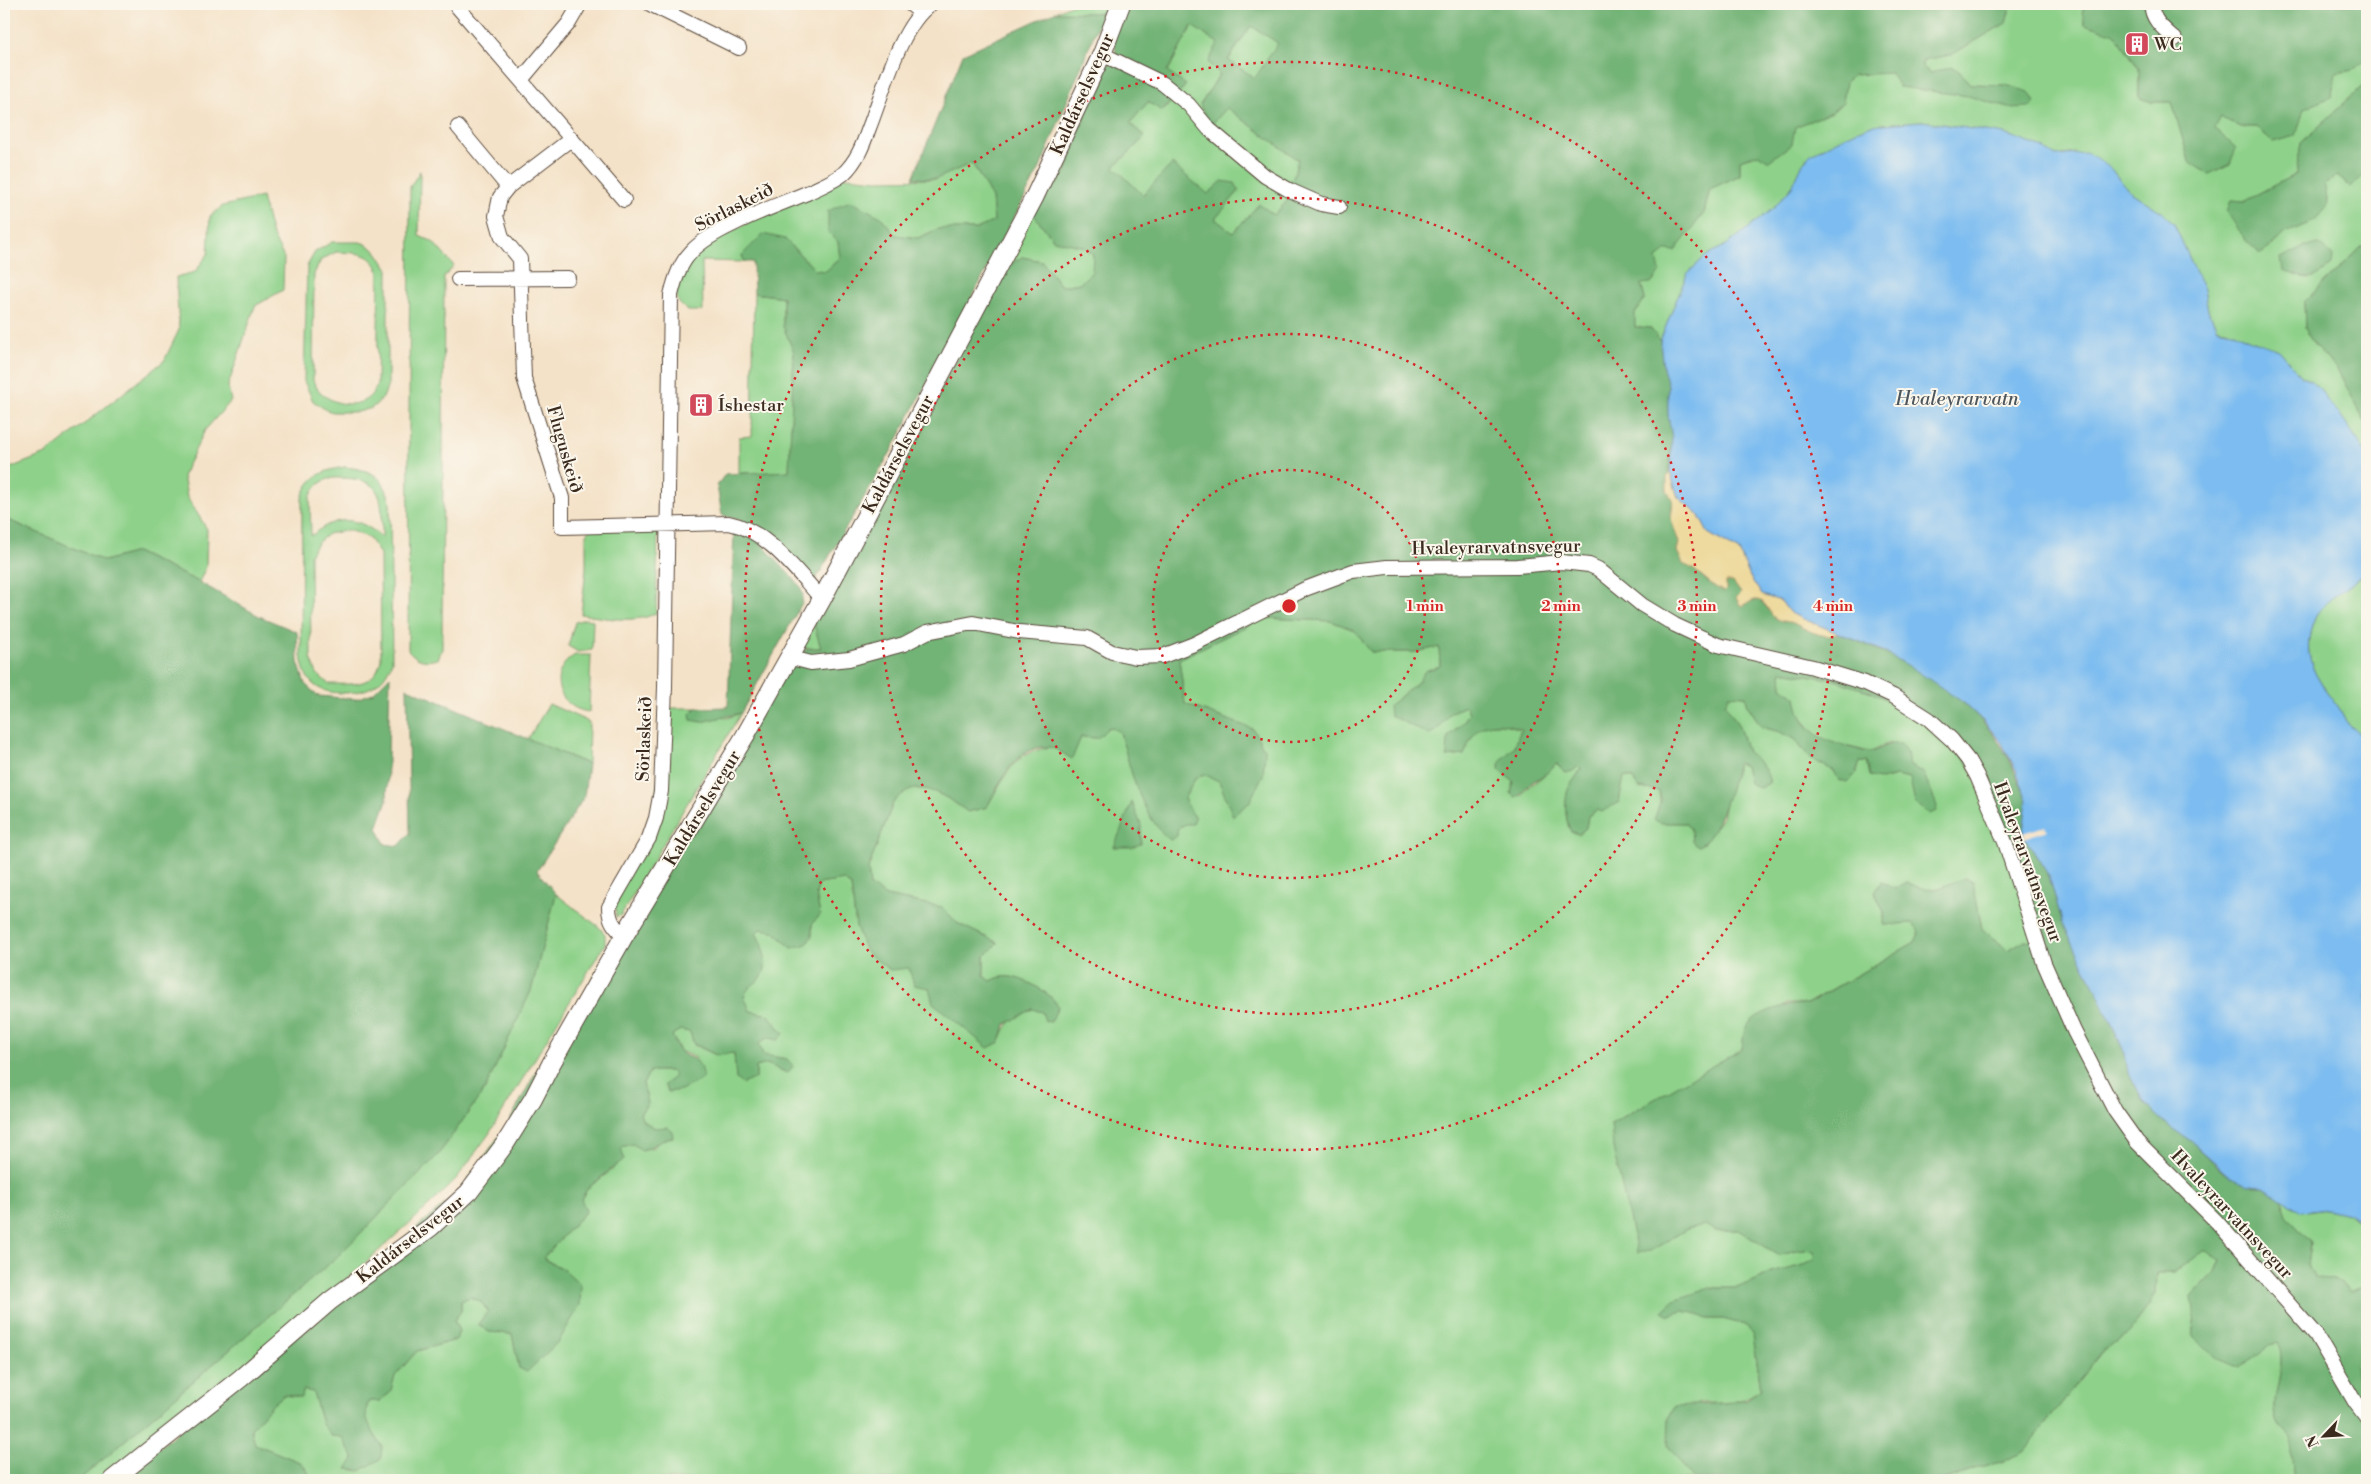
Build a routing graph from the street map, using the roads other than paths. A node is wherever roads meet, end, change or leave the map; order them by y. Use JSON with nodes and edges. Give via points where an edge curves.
{"nodes":[{"id":1,"x":455,"y":4,"type":"edge"},
{"id":2,"x":580,"y":4,"type":"edge"},
{"id":3,"x":650,"y":4,"type":"edge"},
{"id":4,"x":1121,"y":4,"type":"edge"},
{"id":5,"x":2152,"y":4,"type":"edge"},
{"id":6,"x":920,"y":7,"type":"edge"},
{"id":7,"x":2175,"y":39,"type":"dead end"},
{"id":8,"x":738,"y":48,"type":"dead end"},
{"id":9,"x":1102,"y":54,"type":"junction"},
{"id":10,"x":520,"y":80,"type":"junction"},
{"id":11,"x":458,"y":127,"type":"dead end"},
{"id":12,"x":571,"y":139,"type":"junction"},
{"id":13,"x":508,"y":187,"type":"junction"},
{"id":14,"x":624,"y":200,"type":"dead end"},
{"id":15,"x":1338,"y":207,"type":"dead end"},
{"id":16,"x":568,"y":278,"type":"dead end"},
{"id":17,"x":520,"y":279,"type":"junction"},
{"id":18,"x":458,"y":280,"type":"dead end"},
{"id":19,"x":667,"y":524,"type":"junction"},
{"id":20,"x":822,"y":599,"type":"junction"},
{"id":21,"x":788,"y":657,"type":"junction"},
{"id":22,"x":624,"y":936,"type":"junction"},
{"id":23,"x":2367,"y":1418,"type":"edge"},
{"id":24,"x":112,"y":1480,"type":"edge"}],
"edges":[{"from":1,"to":10,"type":"street"},
{"from":2,"to":10,"type":"street","via":[[569,23]]},
{"from":3,"to":8,"type":"street"},
{"from":4,"to":9,"type":"street","name":"Kaldárselsvegur"},
{"from":5,"to":7,"type":"street","via":[[2158,24]]},
{"from":6,"to":19,"type":"street","name":"Sörlaskeið","via":[[907,31],[861,149],[846,172],[814,190],[710,236],[692,250],[682,264],[671,295]]},
{"from":9,"to":15,"type":"street","via":[[1162,83],[1266,176],[1321,204]]},
{"from":9,"to":20,"type":"street","name":"Kaldárselsvegur","via":[[1035,196]]},
{"from":10,"to":12,"type":"street"},
{"from":11,"to":13,"type":"street"},
{"from":12,"to":13,"type":"street","name":"Fluguskeið"},
{"from":12,"to":14,"type":"street"},
{"from":13,"to":17,"type":"street","name":"Fluguskeið","via":[[498,203],[496,224],[520,259]]},
{"from":16,"to":17,"type":"street"},
{"from":17,"to":18,"type":"street"},
{"from":17,"to":19,"type":"street","name":"Fluguskeið","via":[[524,378],[562,498],[562,527]]},
{"from":19,"to":20,"type":"street","via":[[728,523],[745,526],[772,546]]},
{"from":19,"to":22,"type":"street","name":"Sörlaskeið","via":[[661,791],[649,838],[609,907],[609,917]]},
{"from":20,"to":21,"type":"street","name":"Kaldárselsvegur"},
{"from":21,"to":22,"type":"street","name":"Kaldárselsvegur","via":[[745,736]]},
{"from":21,"to":23,"type":"street","name":"Hvaleyrarvatnsvegur","via":[[811,663],[850,659],[904,644],[927,632],[973,623],[1019,632],[1087,638],[1112,652],[1136,657],[1163,656],[1305,589],[1353,571],[1387,567],[1517,566],[1562,562],[1589,565],[1602,571],[1642,605],[1718,645],[1813,667],[1893,696],[1952,740],[1977,776],[2011,859],[2044,963],[2115,1111],[2137,1142],[2217,1222],[2316,1334],[2354,1402]]},
{"from":22,"to":24,"type":"street","name":"Kaldárselsvegur","via":[[533,1099],[481,1179],[469,1192],[431,1227],[330,1301],[241,1378]]}]}
